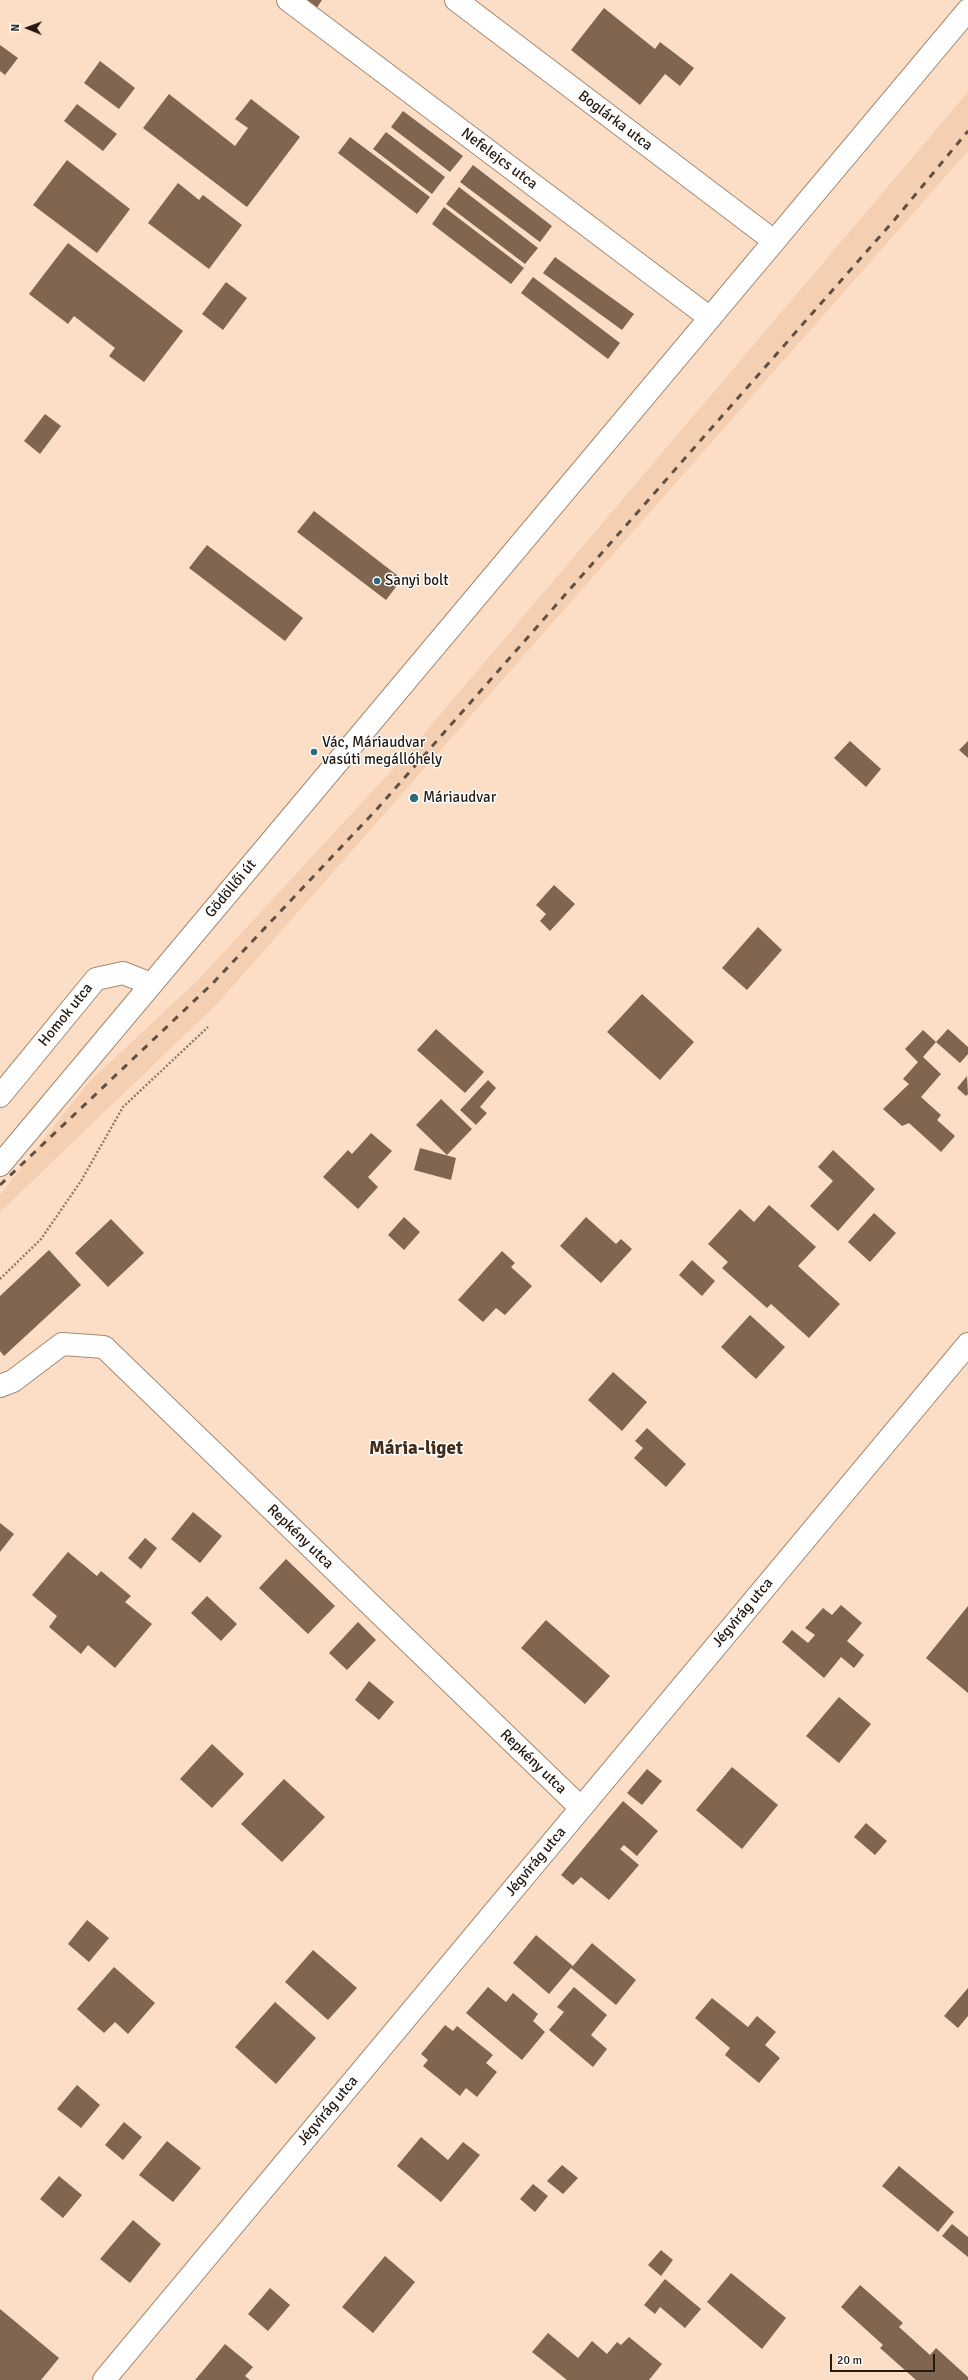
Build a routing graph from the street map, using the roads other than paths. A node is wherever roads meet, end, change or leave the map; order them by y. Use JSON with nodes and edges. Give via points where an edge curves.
{"nodes":[{"id":1,"x":288,"y":0,"type":"edge"},
{"id":2,"x":456,"y":0,"type":"edge"},
{"id":3,"x":968,"y":10,"type":"edge"},
{"id":4,"x":774,"y":241,"type":"junction"},
{"id":5,"x":710,"y":318,"type":"junction"},
{"id":6,"x":151,"y":984,"type":"junction"},
{"id":7,"x":0,"y":1096,"type":"edge"},
{"id":8,"x":0,"y":1164,"type":"edge"},
{"id":9,"x":968,"y":1344,"type":"edge"},
{"id":10,"x":0,"y":1386,"type":"edge"},
{"id":11,"x":581,"y":1808,"type":"junction"},
{"id":12,"x":104,"y":2380,"type":"edge"}],
"edges":[{"from":1,"to":5,"type":"street","name":"Nefelejcs utca"},
{"from":2,"to":4,"type":"street","name":"Boglárka utca"},
{"from":3,"to":4,"type":"street","name":"Gödöllői út"},
{"from":4,"to":5,"type":"street","name":"Gödöllői út"},
{"from":5,"to":6,"type":"street","name":"Gödöllői út"},
{"from":6,"to":7,"type":"street","name":"Homok utca","via":[[123,973],[96,979]]},
{"from":6,"to":8,"type":"street","name":"Gödöllői út"},
{"from":9,"to":11,"type":"street","name":"Jégvirág utca"},
{"from":10,"to":11,"type":"street","name":"Repkény utca","via":[[13,1381],[62,1344],[104,1346]]},
{"from":11,"to":12,"type":"street","name":"Jégvirág utca"}]}
